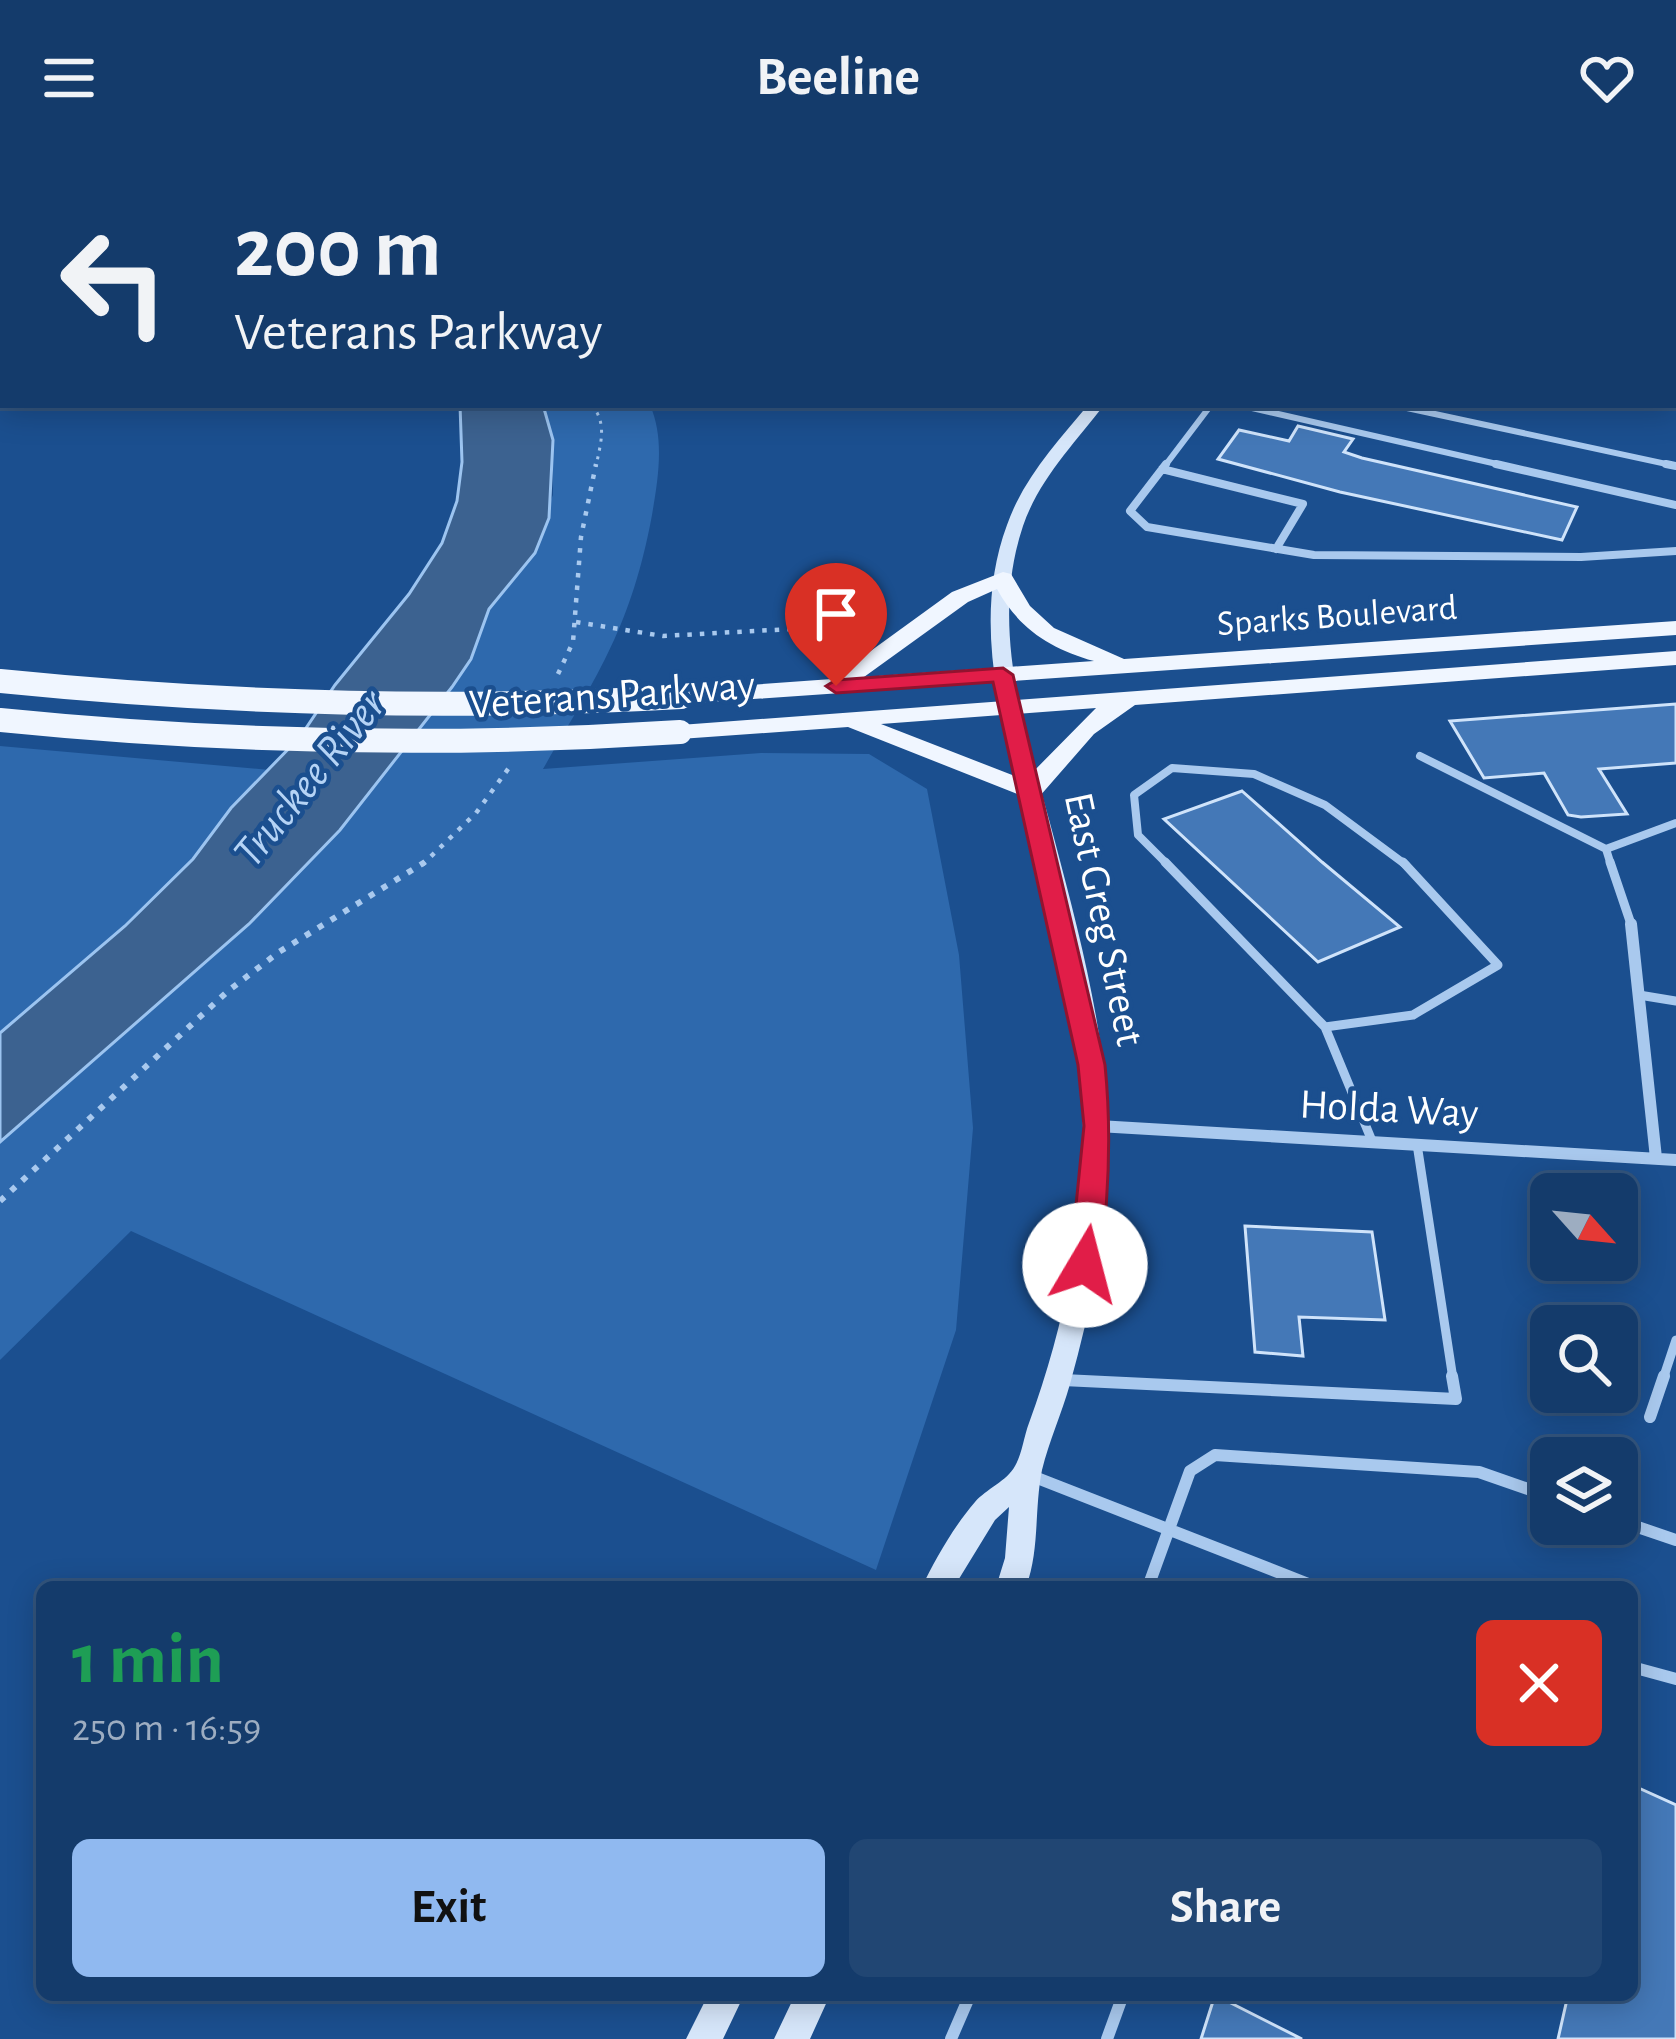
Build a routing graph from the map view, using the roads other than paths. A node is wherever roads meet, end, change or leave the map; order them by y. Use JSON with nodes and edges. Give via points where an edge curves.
{"nodes":[{"id":1,"x":1094,"y":408,"type":"edge"},
{"id":2,"x":1209,"y":408,"type":"edge"},
{"id":3,"x":1254,"y":408,"type":"edge"},
{"id":4,"x":1407,"y":408,"type":"edge"},
{"id":5,"x":1676,"y":466,"type":"edge"},
{"id":6,"x":1162,"y":469,"type":"junction"},
{"id":7,"x":1676,"y":505,"type":"edge"},
{"id":8,"x":1276,"y":549,"type":"junction"},
{"id":9,"x":1676,"y":551,"type":"edge"},
{"id":10,"x":1003,"y":579,"type":"junction"},
{"id":11,"x":1676,"y":628,"type":"edge"},
{"id":12,"x":1676,"y":658,"type":"edge"},
{"id":13,"x":1154,"y":664,"type":"junction"},
{"id":14,"x":1003,"y":675,"type":"junction"},
{"id":15,"x":0,"y":681,"type":"edge"},
{"id":16,"x":836,"y":686,"type":"junction"},
{"id":17,"x":1131,"y":700,"type":"junction"},
{"id":18,"x":1013,"y":706,"type":"junction"},
{"id":19,"x":848,"y":717,"type":"junction"},
{"id":20,"x":0,"y":720,"type":"edge"},
{"id":21,"x":1420,"y":756,"type":"dead end"},
{"id":22,"x":1030,"y":791,"type":"junction"},
{"id":23,"x":1676,"y":823,"type":"edge"},
{"id":24,"x":1606,"y":849,"type":"junction"},
{"id":25,"x":1631,"y":924,"type":"joint"},
{"id":26,"x":1639,"y":995,"type":"junction"},
{"id":27,"x":1676,"y":1000,"type":"edge"},
{"id":28,"x":1325,"y":1027,"type":"junction"},
{"id":29,"x":1098,"y":1126,"type":"junction"},
{"id":30,"x":1372,"y":1142,"type":"junction"},
{"id":31,"x":1417,"y":1144,"type":"junction"},
{"id":32,"x":1656,"y":1158,"type":"junction"},
{"id":33,"x":1676,"y":1160,"type":"edge"},
{"id":34,"x":1676,"y":1340,"type":"edge"},
{"id":35,"x":1058,"y":1380,"type":"junction"},
{"id":36,"x":1650,"y":1417,"type":"dead end"},
{"id":37,"x":1027,"y":1474,"type":"junction"},
{"id":38,"x":1530,"y":1490,"type":"edge"},
{"id":39,"x":1638,"y":1527,"type":"edge"},
{"id":40,"x":1172,"y":1531,"type":"junction"},
{"id":41,"x":1676,"y":1540,"type":"edge"},
{"id":42,"x":941,"y":1581,"type":"edge"},
{"id":43,"x":1013,"y":1581,"type":"edge"},
{"id":44,"x":1151,"y":1581,"type":"edge"},
{"id":45,"x":1301,"y":1581,"type":"edge"},
{"id":46,"x":1638,"y":1669,"type":"edge"},
{"id":47,"x":1676,"y":1679,"type":"edge"},
{"id":48,"x":724,"y":2001,"type":"edge"},
{"id":49,"x":810,"y":2001,"type":"edge"},
{"id":50,"x":967,"y":2001,"type":"edge"},
{"id":51,"x":1121,"y":2001,"type":"edge"},
{"id":52,"x":704,"y":2039,"type":"edge"},
{"id":53,"x":792,"y":2039,"type":"edge"},
{"id":54,"x":951,"y":2039,"type":"edge"},
{"id":55,"x":1108,"y":2039,"type":"edge"}],
"edges":[{"from":1,"to":10,"type":"main road","name":"East Greg Street","via":[[1027,500]]},
{"from":2,"to":6,"type":"lane"},
{"from":3,"to":7,"type":"lane"},
{"from":4,"to":5,"type":"lane"},
{"from":6,"to":8,"type":"lane","via":[[1303,504]]},
{"from":6,"to":8,"type":"lane","via":[[1130,511],[1147,527]]},
{"from":8,"to":9,"type":"lane","via":[[1581,557]]},
{"from":10,"to":13,"type":"main road","via":[[1016,608],[1059,641]]},
{"from":10,"to":14,"type":"main road","name":"East Greg Street"},
{"from":10,"to":16,"type":"main road","via":[[960,597]]},
{"from":11,"to":13,"type":"main road","name":"Sparks Boulevard"},
{"from":12,"to":17,"type":"main road","name":"Sparks Boulevard"},
{"from":13,"to":14,"type":"main road","name":"Sparks Boulevard"},
{"from":14,"to":16,"type":"main road","name":"Veterans Parkway"},
{"from":14,"to":18,"type":"main road","name":"East Greg Street"},
{"from":15,"to":16,"type":"main road","name":"Veterans Parkway","bridge":true,"via":[[374,707]]},
{"from":17,"to":18,"type":"main road","name":"Sparks Boulevard"},
{"from":17,"to":22,"type":"main road","via":[[1099,719]]},
{"from":18,"to":19,"type":"main road","name":"Veterans Parkway"},
{"from":18,"to":22,"type":"main road","name":"East Greg Street"},
{"from":19,"to":20,"type":"main road","name":"Veterans Parkway","bridge":true,"via":[[477,746],[200,737]]},
{"from":19,"to":22,"type":"main road"},
{"from":21,"to":24,"type":"lane"},
{"from":22,"to":29,"type":"main road","name":"East Greg Street","via":[[1081,1005]]},
{"from":23,"to":24,"type":"lane"},
{"from":24,"to":25,"type":"lane"},
{"from":25,"to":26,"type":"street"},
{"from":26,"to":27,"type":"lane"},
{"from":26,"to":32,"type":"street"},
{"from":28,"to":28,"type":"lane","via":[[1138,835],[1134,795],[1172,768],[1253,774],[1348,818],[1458,915],[1498,965],[1413,1015]]},
{"from":28,"to":30,"type":"lane"},
{"from":29,"to":30,"type":"street","name":"Holda Way"},
{"from":29,"to":35,"type":"main road","name":"East Greg Street","via":[[1085,1265]]},
{"from":30,"to":31,"type":"street","name":"Holda Way"},
{"from":31,"to":32,"type":"street","name":"Holda Way"},
{"from":31,"to":35,"type":"lane","via":[[1456,1399]]},
{"from":32,"to":33,"type":"street","name":"Holda Way"},
{"from":34,"to":36,"type":"lane"},
{"from":35,"to":37,"type":"main road","name":"East Greg Street"},
{"from":37,"to":40,"type":"lane"},
{"from":37,"to":42,"type":"main road","name":"East Greg Street","via":[[985,1511]]},
{"from":37,"to":43,"type":"main road","name":"East Greg Street"},
{"from":38,"to":40,"type":"lane","via":[[1479,1472],[1215,1455],[1190,1472]]},
{"from":39,"to":41,"type":"lane"},
{"from":40,"to":44,"type":"lane"},
{"from":40,"to":45,"type":"lane"},
{"from":46,"to":47,"type":"lane"},
{"from":48,"to":52,"type":"main road"},
{"from":49,"to":53,"type":"main road"},
{"from":50,"to":54,"type":"lane"},
{"from":51,"to":55,"type":"lane"}]}
